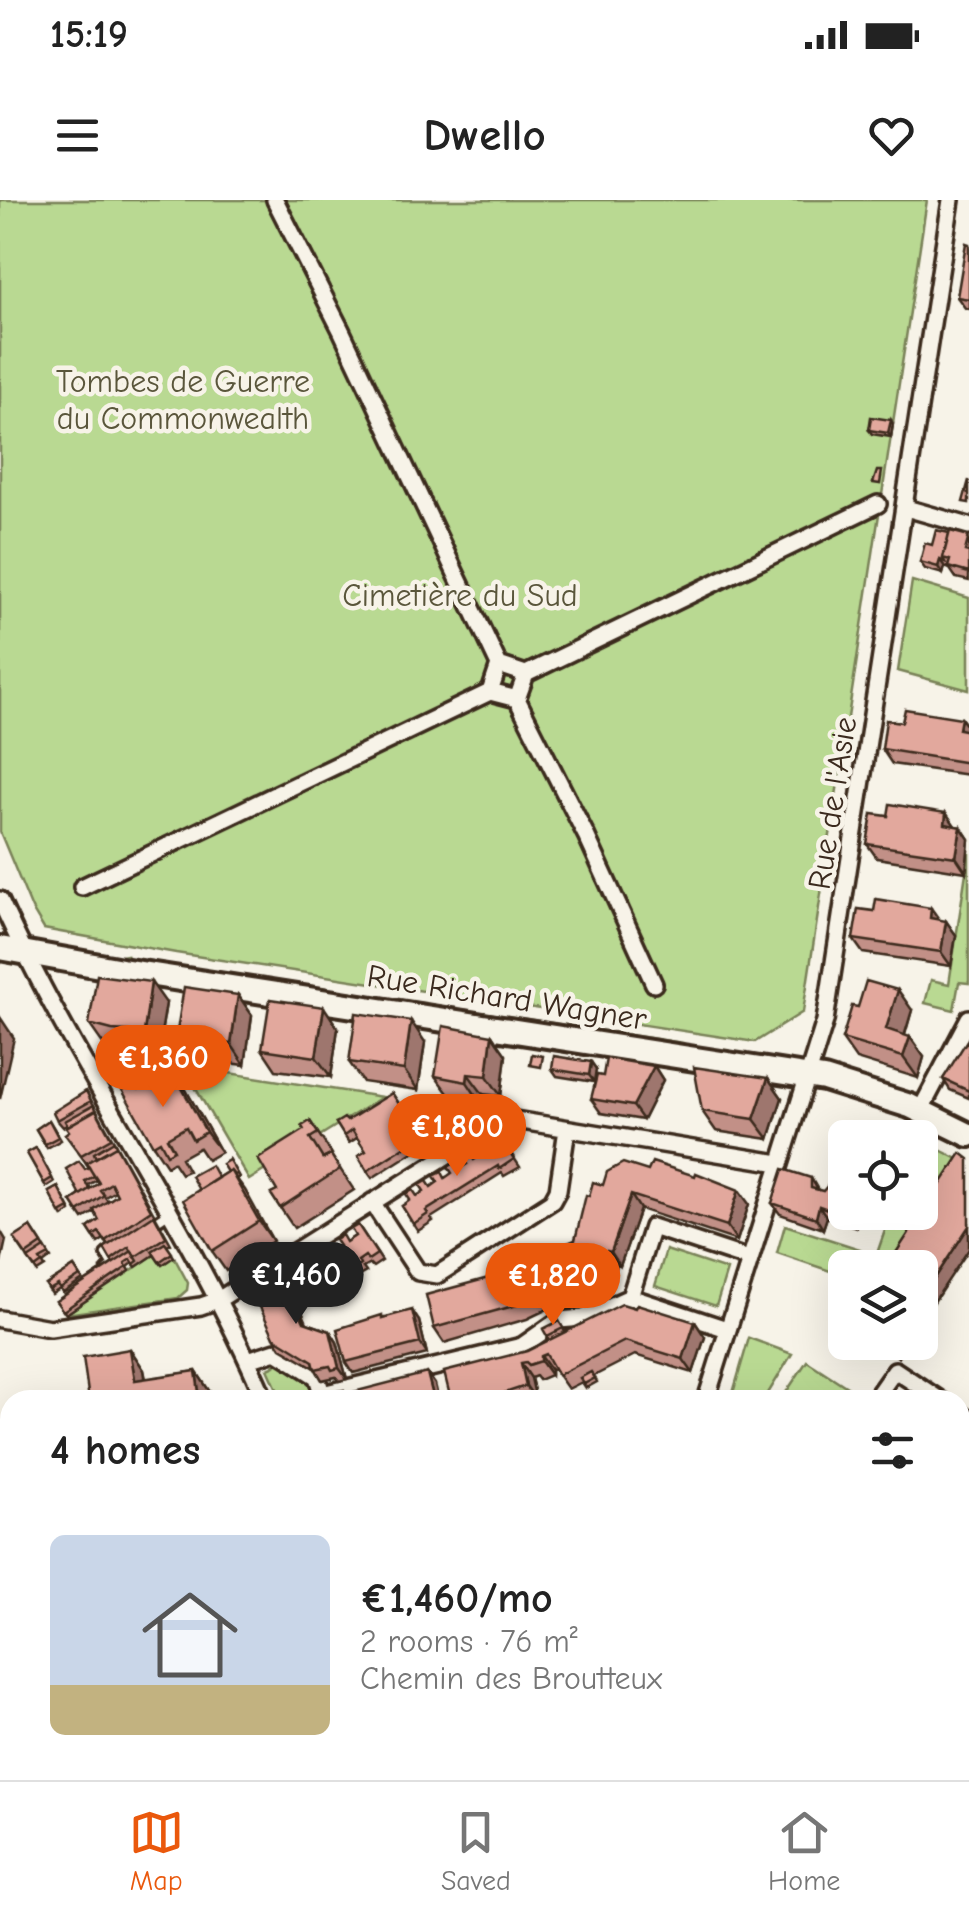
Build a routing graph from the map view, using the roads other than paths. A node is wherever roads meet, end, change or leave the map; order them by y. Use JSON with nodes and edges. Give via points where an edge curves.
{"nodes":[{"id":1,"x":275,"y":200,"type":"edge"},
{"id":2,"x":950,"y":200,"type":"edge"},
{"id":3,"x":878,"y":504,"type":"dead end"},
{"id":4,"x":906,"y":508,"type":"junction"},
{"id":5,"x":969,"y":526,"type":"edge"},
{"id":6,"x":499,"y":664,"type":"junction"},
{"id":7,"x":526,"y":674,"type":"junction"},
{"id":8,"x":490,"y":692,"type":"junction"},
{"id":9,"x":518,"y":699,"type":"junction"},
{"id":10,"x":82,"y":888,"type":"dead end"},
{"id":11,"x":0,"y":900,"type":"edge"},
{"id":12,"x":0,"y":948,"type":"edge"},
{"id":13,"x":28,"y":953,"type":"junction"},
{"id":14,"x":654,"y":984,"type":"dead end"},
{"id":15,"x":969,"y":1018,"type":"edge"},
{"id":16,"x":809,"y":1076,"type":"junction"},
{"id":17,"x":920,"y":1111,"type":"junction"},
{"id":18,"x":566,"y":1129,"type":"junction"},
{"id":19,"x":969,"y":1134,"type":"edge"},
{"id":20,"x":779,"y":1163,"type":"junction"},
{"id":21,"x":372,"y":1202,"type":"junction"},
{"id":22,"x":122,"y":1243,"type":"edge"},
{"id":23,"x":749,"y":1259,"type":"junction"},
{"id":24,"x":96,"y":1276,"type":"edge"},
{"id":25,"x":630,"y":1296,"type":"junction"},
{"id":26,"x":218,"y":1300,"type":"junction"},
{"id":27,"x":583,"y":1318,"type":"junction"},
{"id":28,"x":0,"y":1319,"type":"edge"},
{"id":29,"x":726,"y":1329,"type":"junction"},
{"id":30,"x":569,"y":1337,"type":"edge"},
{"id":31,"x":522,"y":1346,"type":"junction"},
{"id":32,"x":550,"y":1346,"type":"edge"},
{"id":33,"x":248,"y":1360,"type":"junction"},
{"id":34,"x":261,"y":1390,"type":"edge"},
{"id":35,"x":321,"y":1390,"type":"edge"},
{"id":36,"x":350,"y":1390,"type":"edge"},
{"id":37,"x":709,"y":1390,"type":"edge"},
{"id":38,"x":881,"y":1390,"type":"edge"},
{"id":39,"x":925,"y":1390,"type":"edge"}],
"edges":[{"from":1,"to":6,"type":"street"},
{"from":2,"to":4,"type":"street","name":"Rue de l'Asie"},
{"from":3,"to":7,"type":"street"},
{"from":4,"to":5,"type":"street"},
{"from":4,"to":16,"type":"street","name":"Rue de l'Asie","via":[[826,1021]]},
{"from":6,"to":7,"type":"street"},
{"from":6,"to":8,"type":"street"},
{"from":7,"to":9,"type":"street"},
{"from":8,"to":9,"type":"street"},
{"from":8,"to":10,"type":"street"},
{"from":9,"to":14,"type":"street"},
{"from":11,"to":13,"type":"street"},
{"from":12,"to":13,"type":"street","name":"Rue Richard Wagner"},
{"from":13,"to":16,"type":"street","name":"Rue Richard Wagner"},
{"from":13,"to":26,"type":"street","via":[[164,1216]]},
{"from":15,"to":17,"type":"street"},
{"from":16,"to":17,"type":"street","name":"Rue Richard Wagner"},
{"from":16,"to":20,"type":"street","name":"Rue de l'Asie"},
{"from":17,"to":19,"type":"street","name":"Rue Richard Wagner"},
{"from":18,"to":20,"type":"street"},
{"from":18,"to":21,"type":"street","via":[[500,1122]]},
{"from":18,"to":21,"type":"street","via":[[552,1202],[438,1274],[418,1272]]},
{"from":20,"to":23,"type":"street","name":"Rue de l'Asie"},
{"from":21,"to":26,"type":"street"},
{"from":22,"to":24,"type":"lane","via":[[106,1254],[113,1265]]},
{"from":23,"to":25,"type":"street","via":[[652,1227]]},
{"from":23,"to":29,"type":"street","name":"Rue de l'Asie"},
{"from":25,"to":27,"type":"street"},
{"from":25,"to":29,"type":"street"},
{"from":26,"to":28,"type":"street","via":[[59,1328]]},
{"from":26,"to":33,"type":"street"},
{"from":27,"to":30,"type":"street"},
{"from":27,"to":31,"type":"street","via":[[559,1320]]},
{"from":29,"to":37,"type":"street","name":"Rue de l'Asie"},
{"from":31,"to":32,"type":"street"},
{"from":31,"to":36,"type":"street"},
{"from":33,"to":34,"type":"street"},
{"from":33,"to":35,"type":"street","via":[[276,1351],[318,1377]]},
{"from":38,"to":39,"type":"street","via":[[894,1370]]}]}
